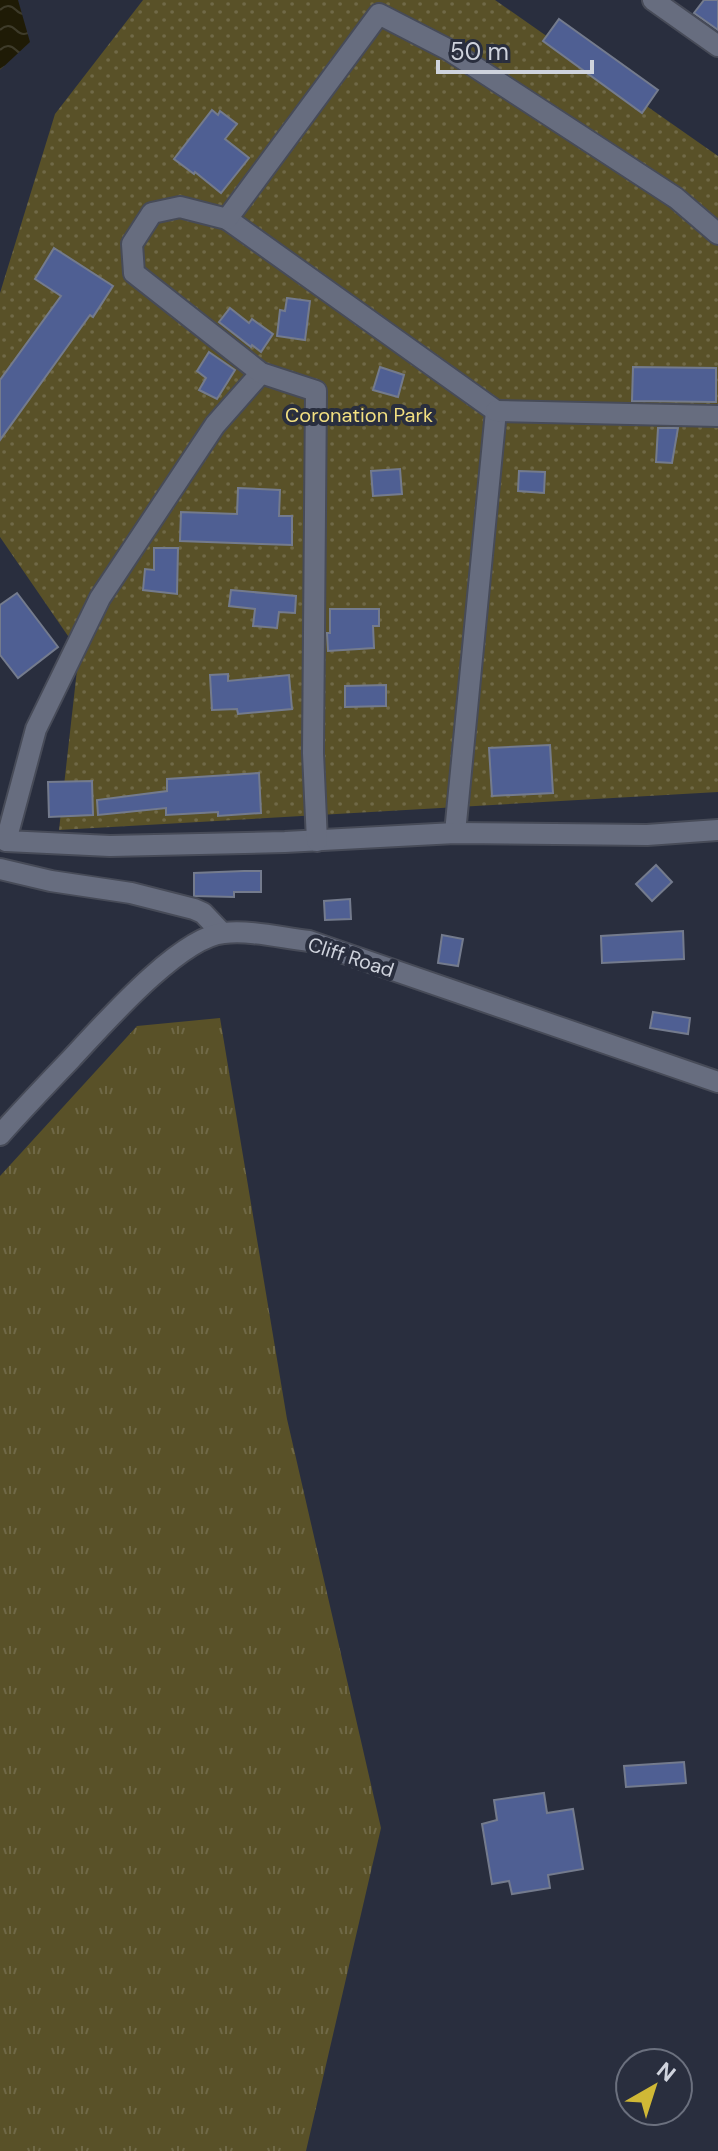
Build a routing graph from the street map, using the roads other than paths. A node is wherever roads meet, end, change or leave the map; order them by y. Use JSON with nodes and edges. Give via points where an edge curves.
{"nodes":[{"id":1,"x":653,"y":0,"type":"edge"},
{"id":2,"x":718,"y":46,"type":"edge"},
{"id":3,"x":227,"y":219,"type":"junction"},
{"id":4,"x":718,"y":234,"type":"edge"},
{"id":5,"x":261,"y":373,"type":"junction"},
{"id":6,"x":496,"y":411,"type":"junction"},
{"id":7,"x":718,"y":416,"type":"edge"},
{"id":8,"x":718,"y":830,"type":"edge"},
{"id":9,"x":455,"y":833,"type":"junction"},
{"id":10,"x":317,"y":841,"type":"junction"},
{"id":11,"x":3,"y":844,"type":"edge"},
{"id":12,"x":0,"y":869,"type":"edge"},
{"id":13,"x":222,"y":933,"type":"junction"},
{"id":14,"x":718,"y":1082,"type":"edge"},
{"id":15,"x":0,"y":1135,"type":"edge"}],
"edges":[{"from":1,"to":2,"type":"street"},
{"from":3,"to":4,"type":"street","via":[[379,14],[449,50],[676,198]]},
{"from":3,"to":5,"type":"street","via":[[180,207],[152,213],[132,244],[134,273]]},
{"from":3,"to":6,"type":"street"},
{"from":5,"to":10,"type":"street","via":[[316,391]]},
{"from":5,"to":11,"type":"street","via":[[215,425],[100,598],[36,729]]},
{"from":6,"to":7,"type":"street"},
{"from":6,"to":9,"type":"street"},
{"from":8,"to":9,"type":"street","via":[[647,835]]},
{"from":9,"to":10,"type":"street"},
{"from":10,"to":11,"type":"street"},
{"from":12,"to":13,"type":"street","via":[[194,909]]},
{"from":13,"to":14,"type":"street","name":"Cliff Road","via":[[309,941]]},
{"from":13,"to":15,"type":"street","via":[[200,941],[130,996]]}]}
